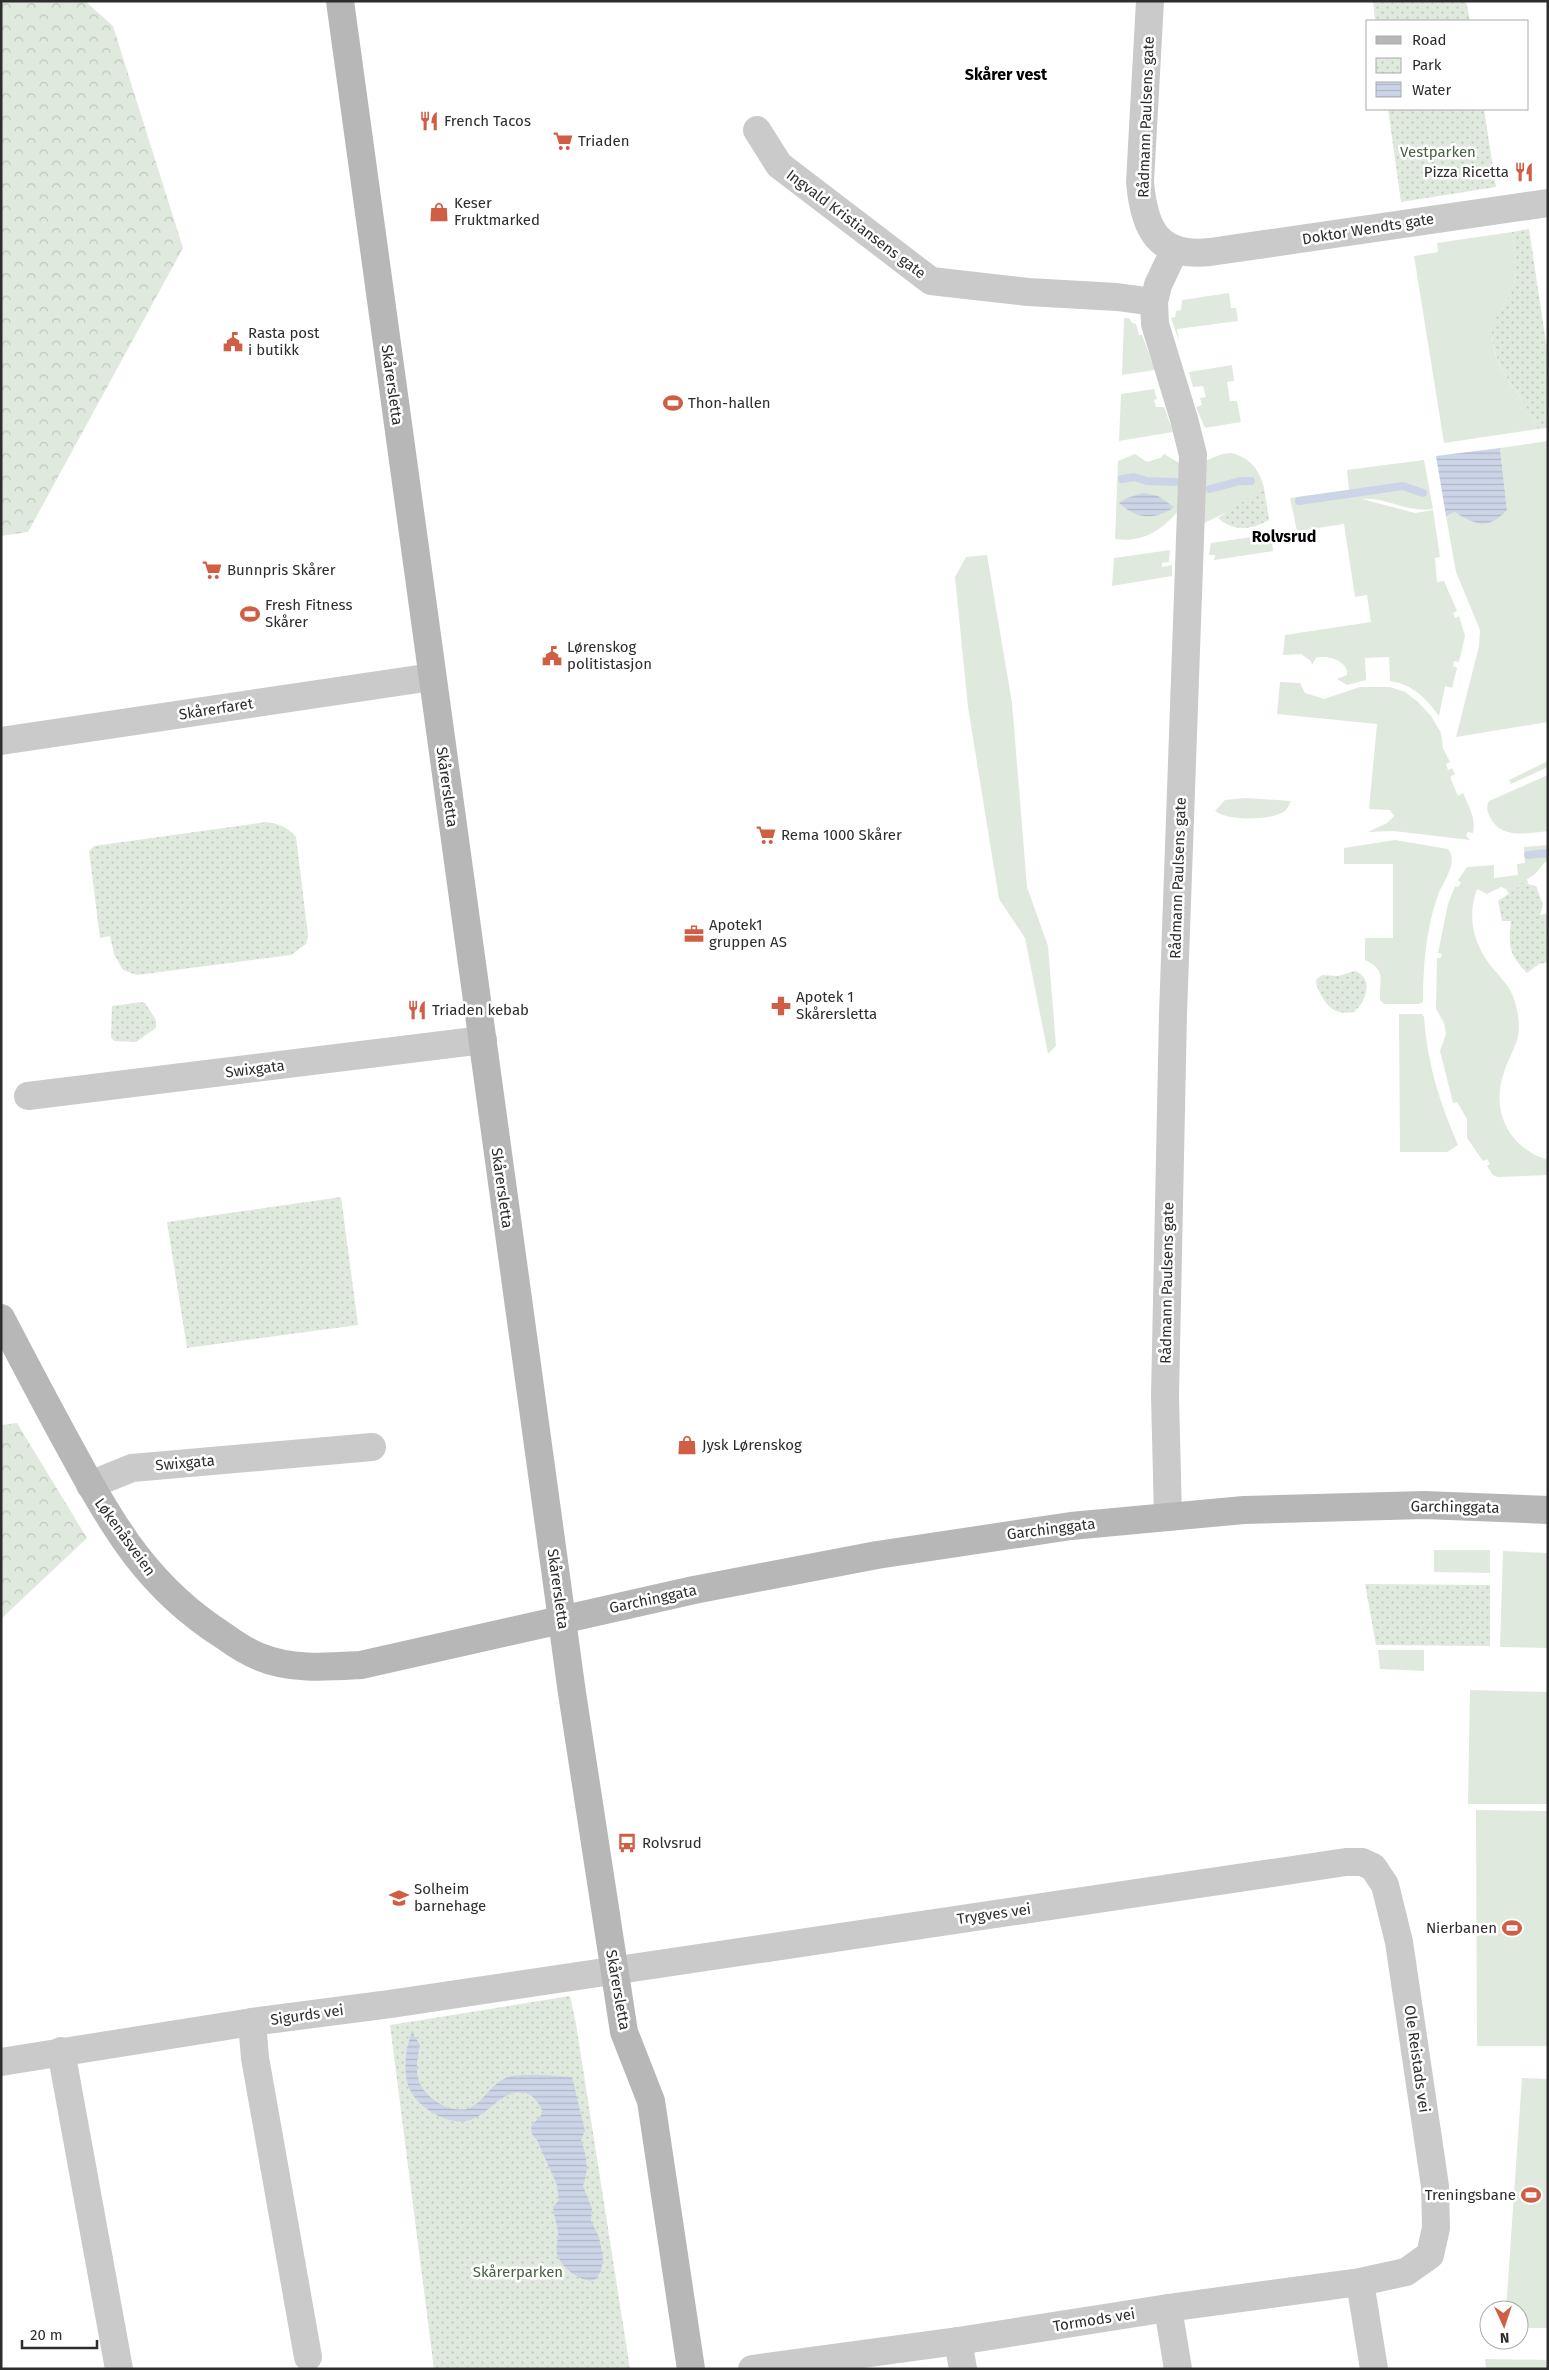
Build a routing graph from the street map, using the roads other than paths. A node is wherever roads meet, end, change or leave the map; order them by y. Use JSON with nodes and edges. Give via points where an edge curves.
{"nodes":[{"id":1,"x":340,"y":1,"type":"edge"},
{"id":2,"x":1150,"y":1,"type":"edge"},
{"id":3,"x":756,"y":130,"type":"dead end"},
{"id":4,"x":1548,"y":203,"type":"edge"},
{"id":5,"x":1181,"y":251,"type":"junction"},
{"id":6,"x":1154,"y":302,"type":"junction"},
{"id":7,"x":432,"y":677,"type":"junction"},
{"id":8,"x":1,"y":741,"type":"edge"},
{"id":9,"x":483,"y":1040,"type":"junction"},
{"id":10,"x":28,"y":1096,"type":"dead end"},
{"id":11,"x":1,"y":1318,"type":"edge"},
{"id":12,"x":372,"y":1447,"type":"dead end"},
{"id":13,"x":90,"y":1485,"type":"junction"},
{"id":14,"x":1548,"y":1510,"type":"edge"},
{"id":15,"x":1168,"y":1517,"type":"junction"},
{"id":16,"x":562,"y":1618,"type":"junction"},
{"id":17,"x":1373,"y":1867,"type":"joint"},
{"id":18,"x":614,"y":1970,"type":"junction"},
{"id":19,"x":252,"y":2022,"type":"junction"},
{"id":20,"x":61,"y":2051,"type":"junction"},
{"id":21,"x":1,"y":2062,"type":"edge"},
{"id":22,"x":1430,"y":2255,"type":"joint"},
{"id":23,"x":1360,"y":2282,"type":"junction"},
{"id":24,"x":1168,"y":2308,"type":"junction"},
{"id":25,"x":958,"y":2341,"type":"junction"},
{"id":26,"x":308,"y":2357,"type":"dead end"},
{"id":27,"x":119,"y":2369,"type":"edge"},
{"id":28,"x":691,"y":2369,"type":"edge"},
{"id":29,"x":752,"y":2369,"type":"edge"},
{"id":30,"x":963,"y":2369,"type":"edge"},
{"id":31,"x":1178,"y":2369,"type":"edge"},
{"id":32,"x":1374,"y":2369,"type":"edge"}],
"edges":[{"from":1,"to":7,"type":"street","name":"Skårersletta"},
{"from":2,"to":5,"type":"street","name":"Rådmann Paulsens gate","via":[[1140,182],[1142,200],[1149,227],[1160,241]]},
{"from":3,"to":6,"type":"street","name":"Ingvald Kristiansens gate","via":[[779,165],[930,281]]},
{"from":4,"to":5,"type":"street","name":"Doktor Wendts gate","via":[[1220,251]]},
{"from":5,"to":6,"type":"street","name":"Rådmann Paulsens gate","via":[[1158,286]]},
{"from":6,"to":15,"type":"street","name":"Rådmann Paulsens gate","via":[[1155,324],[1193,455],[1173,1033],[1165,1396]]},
{"from":7,"to":8,"type":"street","name":"Skårerfaret"},
{"from":7,"to":9,"type":"street","name":"Skårersletta"},
{"from":9,"to":10,"type":"street","name":"Swixgata"},
{"from":9,"to":16,"type":"street","name":"Skårersletta"},
{"from":11,"to":13,"type":"street","name":"Løkenåsveien"},
{"from":12,"to":13,"type":"street","name":"Swixgata","via":[[132,1468]]},
{"from":13,"to":16,"type":"street","name":"Løkenåsveien","via":[[116,1528],[174,1598],[212,1629],[260,1657],[314,1667],[361,1665]]},
{"from":14,"to":15,"type":"street","name":"Garchinggata","via":[[1415,1506],[1244,1510]]},
{"from":15,"to":16,"type":"street","name":"Garchinggata","via":[[1062,1527],[877,1555]]},
{"from":16,"to":18,"type":"street","name":"Skårersletta"},
{"from":17,"to":18,"type":"street","name":"Trygves vei","via":[[1362,1862],[1346,1862]]},
{"from":17,"to":22,"type":"street","name":"Ole Reistads vei","via":[[1386,1885],[1405,1976],[1435,2186],[1436,2228]]},
{"from":18,"to":19,"type":"street","name":"Sigurds vei"},
{"from":18,"to":28,"type":"street","name":"Skårersletta","via":[[624,2032],[651,2101]]},
{"from":19,"to":20,"type":"street","name":"Sigurds vei"},
{"from":19,"to":26,"type":"street","via":[[255,2058]]},
{"from":20,"to":21,"type":"street","name":"Sigurds vei"},
{"from":20,"to":27,"type":"street"},
{"from":22,"to":23,"type":"street","name":"Tormods vei","via":[[1406,2272]]},
{"from":23,"to":24,"type":"street","name":"Tormods vei"},
{"from":23,"to":32,"type":"street"},
{"from":24,"to":25,"type":"street","name":"Tormods vei"},
{"from":24,"to":31,"type":"street"},
{"from":25,"to":29,"type":"street","name":"Tormods vei"},
{"from":25,"to":30,"type":"street"}]}
